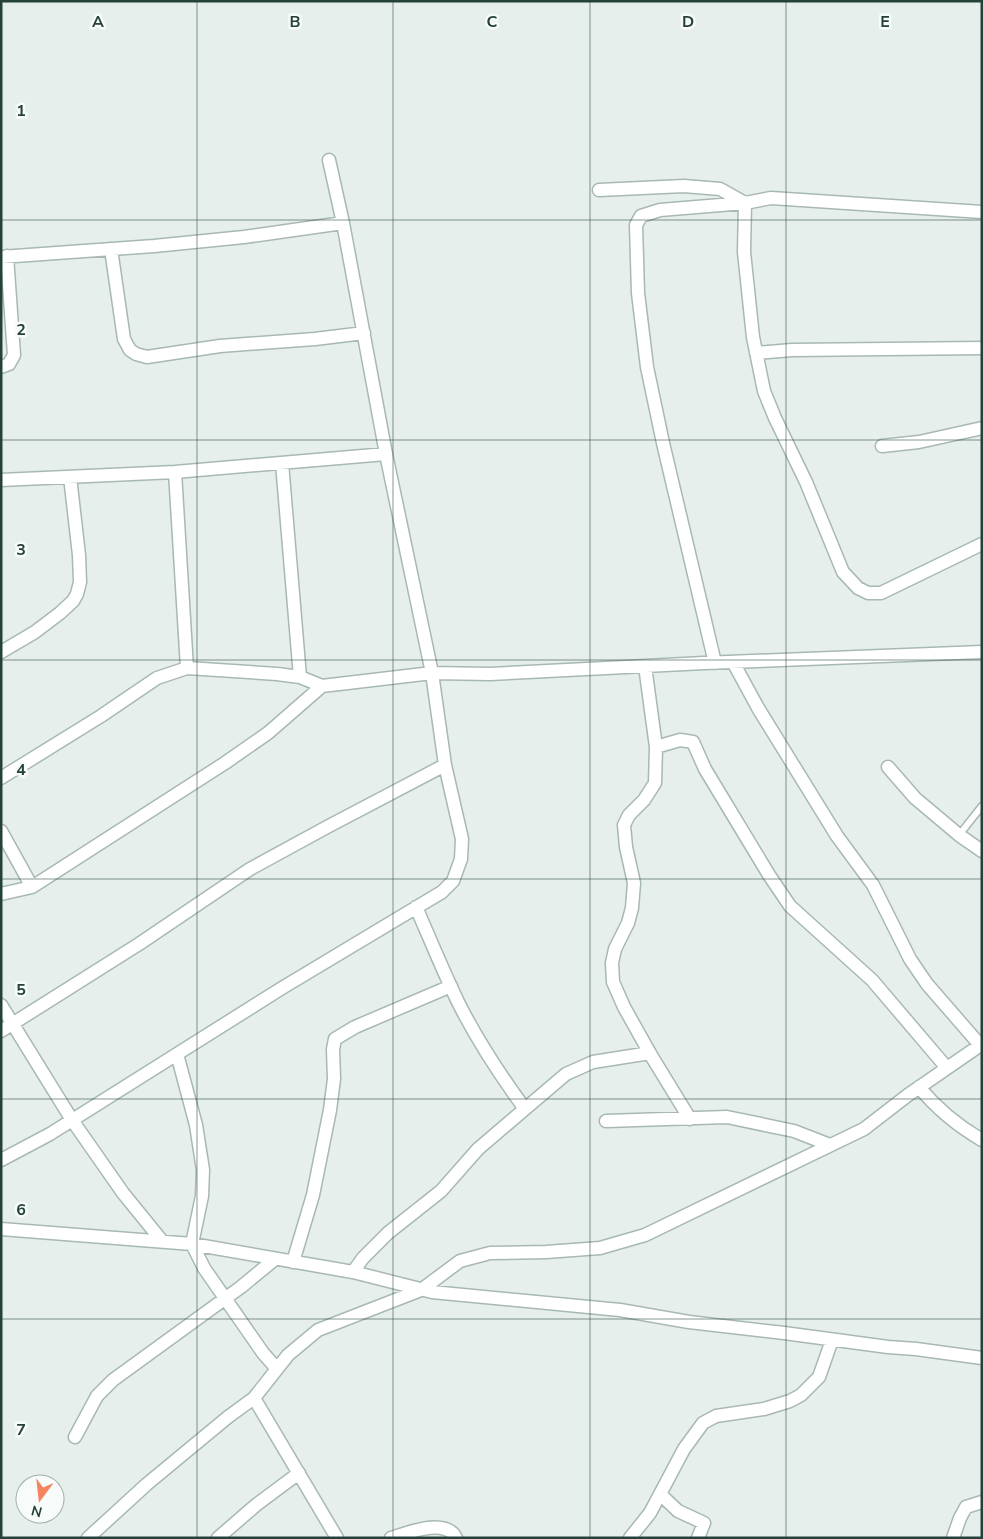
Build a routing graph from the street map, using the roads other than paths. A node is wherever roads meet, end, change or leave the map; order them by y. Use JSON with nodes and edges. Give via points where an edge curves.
{"nodes":[{"id":1,"x":329,"y":160,"type":"dead end"},
{"id":2,"x":599,"y":190,"type":"dead end"},
{"id":3,"x":745,"y":203,"type":"junction"},
{"id":4,"x":982,"y":212,"type":"edge"},
{"id":5,"x":343,"y":223,"type":"junction"},
{"id":6,"x":111,"y":249,"type":"junction"},
{"id":7,"x":4,"y":256,"type":"edge"},
{"id":8,"x":364,"y":333,"type":"junction"},
{"id":9,"x":982,"y":348,"type":"edge"},
{"id":10,"x":756,"y":353,"type":"junction"},
{"id":11,"x":1,"y":367,"type":"edge"},
{"id":12,"x":982,"y":428,"type":"edge"},
{"id":13,"x":882,"y":446,"type":"dead end"},
{"id":14,"x":386,"y":454,"type":"junction"},
{"id":15,"x":282,"y":463,"type":"junction"},
{"id":16,"x":175,"y":472,"type":"junction"},
{"id":17,"x":70,"y":477,"type":"junction"},
{"id":18,"x":1,"y":480,"type":"edge"},
{"id":19,"x":982,"y":544,"type":"edge"},
{"id":20,"x":1,"y":652,"type":"edge"},
{"id":21,"x":982,"y":652,"type":"edge"},
{"id":22,"x":733,"y":662,"type":"junction"},
{"id":23,"x":715,"y":663,"type":"junction"},
{"id":24,"x":645,"y":666,"type":"junction"},
{"id":25,"x":187,"y":668,"type":"junction"},
{"id":26,"x":432,"y":673,"type":"junction"},
{"id":27,"x":300,"y":677,"type":"junction"},
{"id":28,"x":322,"y":686,"type":"junction"},
{"id":29,"x":656,"y":747,"type":"junction"},
{"id":30,"x":445,"y":765,"type":"junction"},
{"id":31,"x":888,"y":767,"type":"dead end"},
{"id":32,"x":1,"y":778,"type":"edge"},
{"id":33,"x":982,"y":806,"type":"edge"},
{"id":34,"x":1,"y":831,"type":"edge"},
{"id":35,"x":959,"y":835,"type":"junction"},
{"id":36,"x":982,"y":851,"type":"edge"},
{"id":37,"x":32,"y":887,"type":"junction"},
{"id":38,"x":1,"y":894,"type":"edge"},
{"id":39,"x":416,"y":907,"type":"junction"},
{"id":40,"x":451,"y":986,"type":"junction"},
{"id":41,"x":1,"y":1005,"type":"edge"},
{"id":42,"x":13,"y":1024,"type":"junction"},
{"id":43,"x":1,"y":1031,"type":"edge"},
{"id":44,"x":981,"y":1045,"type":"edge"},
{"id":45,"x":177,"y":1054,"type":"junction"},
{"id":46,"x":650,"y":1054,"type":"junction"},
{"id":47,"x":947,"y":1068,"type":"junction"},
{"id":48,"x":919,"y":1087,"type":"junction"},
{"id":49,"x":525,"y":1109,"type":"junction"},
{"id":50,"x":690,"y":1118,"type":"junction"},
{"id":51,"x":72,"y":1120,"type":"junction"},
{"id":52,"x":606,"y":1121,"type":"dead end"},
{"id":53,"x":982,"y":1140,"type":"edge"},
{"id":54,"x":830,"y":1145,"type":"junction"},
{"id":55,"x":1,"y":1160,"type":"edge"},
{"id":56,"x":1,"y":1229,"type":"edge"},
{"id":57,"x":162,"y":1241,"type":"junction"},
{"id":58,"x":192,"y":1244,"type":"junction"},
{"id":59,"x":275,"y":1259,"type":"junction"},
{"id":60,"x":293,"y":1262,"type":"junction"},
{"id":61,"x":354,"y":1272,"type":"junction"},
{"id":62,"x":421,"y":1290,"type":"junction"},
{"id":63,"x":226,"y":1298,"type":"junction"},
{"id":64,"x":832,"y":1340,"type":"junction"},
{"id":65,"x":982,"y":1358,"type":"edge"},
{"id":66,"x":277,"y":1369,"type":"junction"},
{"id":67,"x":254,"y":1398,"type":"junction"},
{"id":68,"x":75,"y":1437,"type":"dead end"},
{"id":69,"x":299,"y":1473,"type":"junction"},
{"id":70,"x":660,"y":1494,"type":"junction"},
{"id":71,"x":982,"y":1502,"type":"edge"},
{"id":72,"x":88,"y":1538,"type":"edge"},
{"id":73,"x":218,"y":1538,"type":"edge"},
{"id":74,"x":337,"y":1538,"type":"edge"},
{"id":75,"x":391,"y":1538,"type":"edge"},
{"id":76,"x":456,"y":1538,"type":"edge"},
{"id":77,"x":630,"y":1538,"type":"edge"},
{"id":78,"x":698,"y":1538,"type":"edge"},
{"id":79,"x":953,"y":1538,"type":"edge"}],
"edges":[{"from":1,"to":5,"type":"street"},
{"from":2,"to":3,"type":"street","via":[[684,186],[720,189]]},
{"from":3,"to":4,"type":"street","via":[[771,198]]},
{"from":3,"to":10,"type":"street","via":[[744,252]]},
{"from":3,"to":23,"type":"street","via":[[660,210],[641,216],[636,225],[638,293],[647,368]]},
{"from":5,"to":6,"type":"street","via":[[244,237]]},
{"from":5,"to":8,"type":"street"},
{"from":6,"to":7,"type":"street"},
{"from":6,"to":8,"type":"street","via":[[124,339],[136,354],[153,356],[220,346]]},
{"from":7,"to":11,"type":"street","via":[[14,355],[9,364]]},
{"from":8,"to":14,"type":"street"},
{"from":9,"to":10,"type":"street"},
{"from":10,"to":19,"type":"street","via":[[764,391],[775,418],[806,482],[843,572],[858,588],[868,593],[881,593]]},
{"from":12,"to":13,"type":"street","via":[[919,442]]},
{"from":14,"to":15,"type":"street"},
{"from":14,"to":26,"type":"street"},
{"from":15,"to":16,"type":"street"},
{"from":15,"to":27,"type":"street"},
{"from":16,"to":17,"type":"street"},
{"from":16,"to":25,"type":"street"},
{"from":17,"to":18,"type":"street"},
{"from":17,"to":20,"type":"street","via":[[80,582],[77,594],[60,613]]},
{"from":21,"to":22,"type":"street"},
{"from":22,"to":23,"type":"street"},
{"from":22,"to":44,"type":"street","via":[[837,836],[873,884],[910,959],[927,984]]},
{"from":23,"to":24,"type":"street"},
{"from":24,"to":26,"type":"street","via":[[490,674]]},
{"from":24,"to":29,"type":"street"},
{"from":25,"to":27,"type":"street"},
{"from":25,"to":32,"type":"street","via":[[158,678]]},
{"from":26,"to":28,"type":"street"},
{"from":26,"to":30,"type":"street"},
{"from":27,"to":28,"type":"street"},
{"from":28,"to":37,"type":"street","via":[[268,733],[225,763]]},
{"from":29,"to":46,"type":"street","via":[[655,783],[624,825],[634,883],[632,908],[612,963],[613,982]]},
{"from":29,"to":47,"type":"street","via":[[680,740],[692,742],[790,906],[872,980]]},
{"from":30,"to":39,"type":"street","via":[[462,839],[461,859],[453,881]]},
{"from":30,"to":42,"type":"street","via":[[250,869]]},
{"from":31,"to":35,"type":"street","via":[[916,798]]},
{"from":33,"to":35,"type":"lane"},
{"from":34,"to":37,"type":"street"},
{"from":35,"to":36,"type":"street"},
{"from":37,"to":38,"type":"street"},
{"from":39,"to":40,"type":"street"},
{"from":39,"to":45,"type":"street"},
{"from":40,"to":49,"type":"street","via":[[486,1052]]},
{"from":40,"to":60,"type":"street","via":[[355,1027],[335,1039],[330,1110],[313,1195]]},
{"from":41,"to":42,"type":"street"},
{"from":42,"to":43,"type":"street"},
{"from":42,"to":51,"type":"street"},
{"from":44,"to":47,"type":"street"},
{"from":45,"to":51,"type":"street"},
{"from":45,"to":58,"type":"street","via":[[196,1125],[203,1170],[202,1196]]},
{"from":46,"to":49,"type":"street","via":[[593,1062],[566,1074]]},
{"from":46,"to":50,"type":"street"},
{"from":47,"to":48,"type":"street"},
{"from":48,"to":53,"type":"street","via":[[962,1129]]},
{"from":48,"to":54,"type":"street","via":[[864,1129]]},
{"from":49,"to":61,"type":"street","via":[[478,1149],[441,1191],[388,1233]]},
{"from":50,"to":52,"type":"street"},
{"from":50,"to":54,"type":"street","via":[[726,1117],[794,1131]]},
{"from":51,"to":55,"type":"street"},
{"from":51,"to":57,"type":"street","via":[[123,1193]]},
{"from":54,"to":62,"type":"street","via":[[645,1235],[600,1248],[490,1253],[460,1261]]},
{"from":56,"to":57,"type":"street"},
{"from":57,"to":58,"type":"street"},
{"from":58,"to":59,"type":"street"},
{"from":58,"to":63,"type":"street","via":[[204,1268]]},
{"from":59,"to":60,"type":"street"},
{"from":59,"to":63,"type":"street"},
{"from":60,"to":61,"type":"street"},
{"from":61,"to":62,"type":"street"},
{"from":62,"to":64,"type":"street","via":[[620,1310]]},
{"from":62,"to":66,"type":"street","via":[[318,1330],[288,1355]]},
{"from":63,"to":66,"type":"street"},
{"from":63,"to":68,"type":"street","via":[[113,1380],[98,1396]]},
{"from":64,"to":65,"type":"street"},
{"from":64,"to":70,"type":"street","via":[[819,1377],[801,1395],[764,1409],[716,1416],[703,1423],[684,1449]]},
{"from":66,"to":67,"type":"street"},
{"from":67,"to":69,"type":"street"},
{"from":67,"to":72,"type":"street","via":[[176,1459]]},
{"from":69,"to":73,"type":"street","via":[[256,1504]]},
{"from":69,"to":74,"type":"street"},
{"from":70,"to":77,"type":"street"},
{"from":70,"to":78,"type":"street","via":[[678,1511],[704,1523]]},
{"from":71,"to":79,"type":"street","via":[[966,1507]]},
{"from":75,"to":76,"type":"street","via":[[435,1527],[449,1530]]}]}
